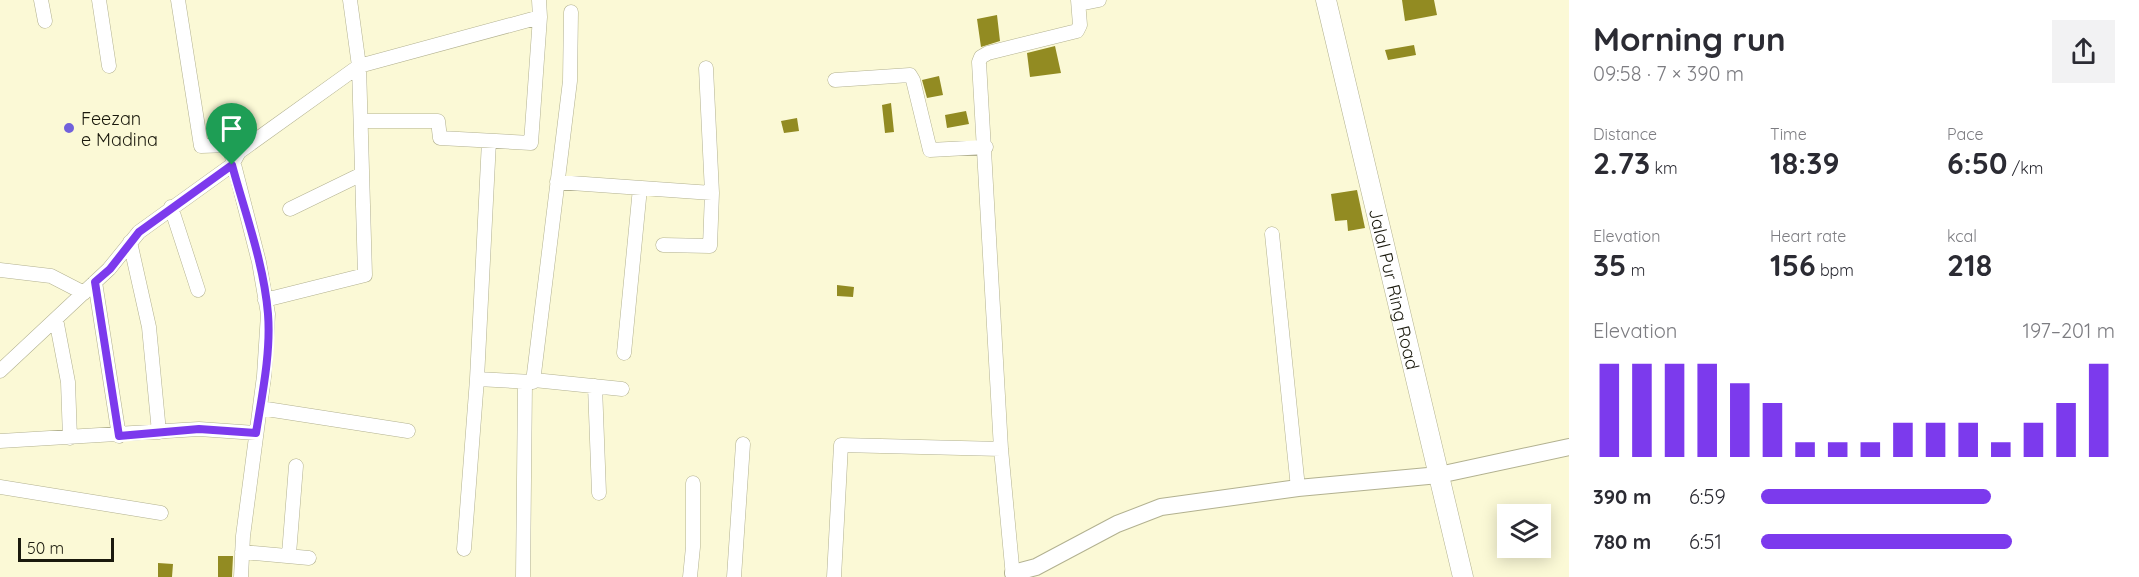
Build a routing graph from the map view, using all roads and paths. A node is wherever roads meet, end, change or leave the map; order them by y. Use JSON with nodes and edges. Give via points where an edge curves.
{"nodes":[{"id":1,"x":41,"y":0,"type":"edge"},
{"id":2,"x":99,"y":0,"type":"edge"},
{"id":3,"x":178,"y":0,"type":"edge"},
{"id":4,"x":350,"y":0,"type":"edge"},
{"id":5,"x":539,"y":0,"type":"edge"},
{"id":6,"x":1099,"y":0,"type":"edge"},
{"id":7,"x":1326,"y":0,"type":"edge"},
{"id":8,"x":1078,"y":2,"type":"edge"},
{"id":9,"x":571,"y":12,"type":"dead end"},
{"id":10,"x":540,"y":17,"type":"junction"},
{"id":11,"x":45,"y":21,"type":"dead end"},
{"id":12,"x":109,"y":66,"type":"dead end"},
{"id":13,"x":359,"y":66,"type":"junction"},
{"id":14,"x":706,"y":68,"type":"dead end"},
{"id":15,"x":835,"y":80,"type":"dead end"},
{"id":16,"x":361,"y":121,"type":"junction"},
{"id":17,"x":489,"y":141,"type":"junction"},
{"id":18,"x":986,"y":147,"type":"junction"},
{"id":19,"x":232,"y":165,"type":"junction"},
{"id":20,"x":362,"y":174,"type":"junction"},
{"id":21,"x":557,"y":182,"type":"junction"},
{"id":22,"x":640,"y":188,"type":"junction"},
{"id":23,"x":712,"y":193,"type":"junction"},
{"id":24,"x":171,"y":207,"type":"junction"},
{"id":25,"x":290,"y":209,"type":"dead end"},
{"id":26,"x":1272,"y":234,"type":"dead end"},
{"id":27,"x":130,"y":242,"type":"junction"},
{"id":28,"x":663,"y":245,"type":"dead end"},
{"id":29,"x":0,"y":270,"type":"edge"},
{"id":30,"x":95,"y":282,"type":"junction"},
{"id":31,"x":198,"y":290,"type":"dead end"},
{"id":32,"x":84,"y":293,"type":"junction"},
{"id":33,"x":266,"y":300,"type":"junction"},
{"id":34,"x":56,"y":319,"type":"junction"},
{"id":35,"x":624,"y":353,"type":"dead end"},
{"id":36,"x":0,"y":371,"type":"edge"},
{"id":37,"x":477,"y":379,"type":"junction"},
{"id":38,"x":530,"y":381,"type":"junction"},
{"id":39,"x":595,"y":386,"type":"junction"},
{"id":40,"x":622,"y":389,"type":"dead end"},
{"id":41,"x":260,"y":408,"type":"junction"},
{"id":42,"x":408,"y":431,"type":"dead end"},
{"id":43,"x":159,"y":432,"type":"junction"},
{"id":44,"x":256,"y":433,"type":"junction"},
{"id":45,"x":119,"y":436,"type":"junction"},
{"id":46,"x":70,"y":438,"type":"junction"},
{"id":47,"x":0,"y":441,"type":"edge"},
{"id":48,"x":743,"y":444,"type":"dead end"},
{"id":49,"x":1569,"y":447,"type":"edge"},
{"id":50,"x":1001,"y":449,"type":"junction"},
{"id":51,"x":296,"y":466,"type":"dead end"},
{"id":52,"x":1439,"y":475,"type":"junction"},
{"id":53,"x":693,"y":483,"type":"dead end"},
{"id":54,"x":0,"y":487,"type":"edge"},
{"id":55,"x":1298,"y":488,"type":"junction"},
{"id":56,"x":599,"y":493,"type":"dead end"},
{"id":57,"x":161,"y":513,"type":"dead end"},
{"id":58,"x":464,"y":549,"type":"dead end"},
{"id":59,"x":242,"y":552,"type":"junction"},
{"id":60,"x":289,"y":554,"type":"junction"},
{"id":61,"x":309,"y":558,"type":"dead end"},
{"id":62,"x":1013,"y":575,"type":"edge"},
{"id":63,"x":241,"y":577,"type":"edge"},
{"id":64,"x":523,"y":577,"type":"edge"},
{"id":65,"x":690,"y":577,"type":"edge"},
{"id":66,"x":734,"y":577,"type":"edge"},
{"id":67,"x":834,"y":577,"type":"edge"},
{"id":68,"x":1463,"y":577,"type":"edge"}],
"edges":[{"from":1,"to":11,"type":"street"},
{"from":2,"to":12,"type":"street"},
{"from":3,"to":19,"type":"street","via":[[201,146],[228,144]]},
{"from":4,"to":13,"type":"street"},
{"from":5,"to":10,"type":"street"},
{"from":6,"to":8,"type":"street"},
{"from":7,"to":52,"type":"main road","name":"Jalal Pur Ring Road"},
{"from":8,"to":18,"type":"street","via":[[1077,31],[981,57]]},
{"from":9,"to":21,"type":"street","via":[[570,81]]},
{"from":10,"to":13,"type":"street"},
{"from":10,"to":17,"type":"street","via":[[531,143]]},
{"from":13,"to":16,"type":"street"},
{"from":13,"to":19,"type":"street","via":[[238,152]]},
{"from":14,"to":23,"type":"street"},
{"from":15,"to":18,"type":"street","via":[[910,75],[930,150]]},
{"from":16,"to":17,"type":"street","via":[[438,121],[440,138]]},
{"from":16,"to":20,"type":"street"},
{"from":17,"to":37,"type":"street"},
{"from":18,"to":50,"type":"street"},
{"from":19,"to":24,"type":"street"},
{"from":19,"to":33,"type":"street"},
{"from":20,"to":25,"type":"street"},
{"from":20,"to":33,"type":"street","via":[[364,275]]},
{"from":21,"to":22,"type":"street"},
{"from":21,"to":38,"type":"street"},
{"from":22,"to":23,"type":"street"},
{"from":22,"to":35,"type":"street"},
{"from":23,"to":28,"type":"street","via":[[710,246]]},
{"from":24,"to":27,"type":"street"},
{"from":24,"to":31,"type":"street"},
{"from":26,"to":55,"type":"street"},
{"from":27,"to":30,"type":"street"},
{"from":27,"to":43,"type":"street","via":[[149,327]]},
{"from":29,"to":32,"type":"street","via":[[51,276]]},
{"from":30,"to":32,"type":"street"},
{"from":30,"to":45,"type":"street"},
{"from":32,"to":34,"type":"street"},
{"from":33,"to":41,"type":"street"},
{"from":34,"to":36,"type":"street"},
{"from":34,"to":46,"type":"street","via":[[68,382]]},
{"from":37,"to":38,"type":"street"},
{"from":37,"to":58,"type":"street"},
{"from":38,"to":39,"type":"street"},
{"from":38,"to":64,"type":"street"},
{"from":39,"to":40,"type":"street"},
{"from":39,"to":56,"type":"street"},
{"from":41,"to":42,"type":"street"},
{"from":41,"to":44,"type":"street"},
{"from":43,"to":44,"type":"street","via":[[199,429]]},
{"from":43,"to":45,"type":"street"},
{"from":44,"to":59,"type":"street"},
{"from":45,"to":46,"type":"street"},
{"from":46,"to":47,"type":"street"},
{"from":48,"to":66,"type":"street"},
{"from":49,"to":52,"type":"street"},
{"from":50,"to":62,"type":"street"},
{"from":50,"to":67,"type":"street","via":[[841,446]]},
{"from":51,"to":60,"type":"street"},
{"from":52,"to":55,"type":"street"},
{"from":52,"to":68,"type":"main road","name":"Jalal Pur Ring Road"},
{"from":53,"to":65,"type":"street"},
{"from":54,"to":57,"type":"street"},
{"from":55,"to":62,"type":"street","via":[[1161,507]]},
{"from":59,"to":60,"type":"street"},
{"from":59,"to":63,"type":"street"},
{"from":60,"to":61,"type":"street"}]}
